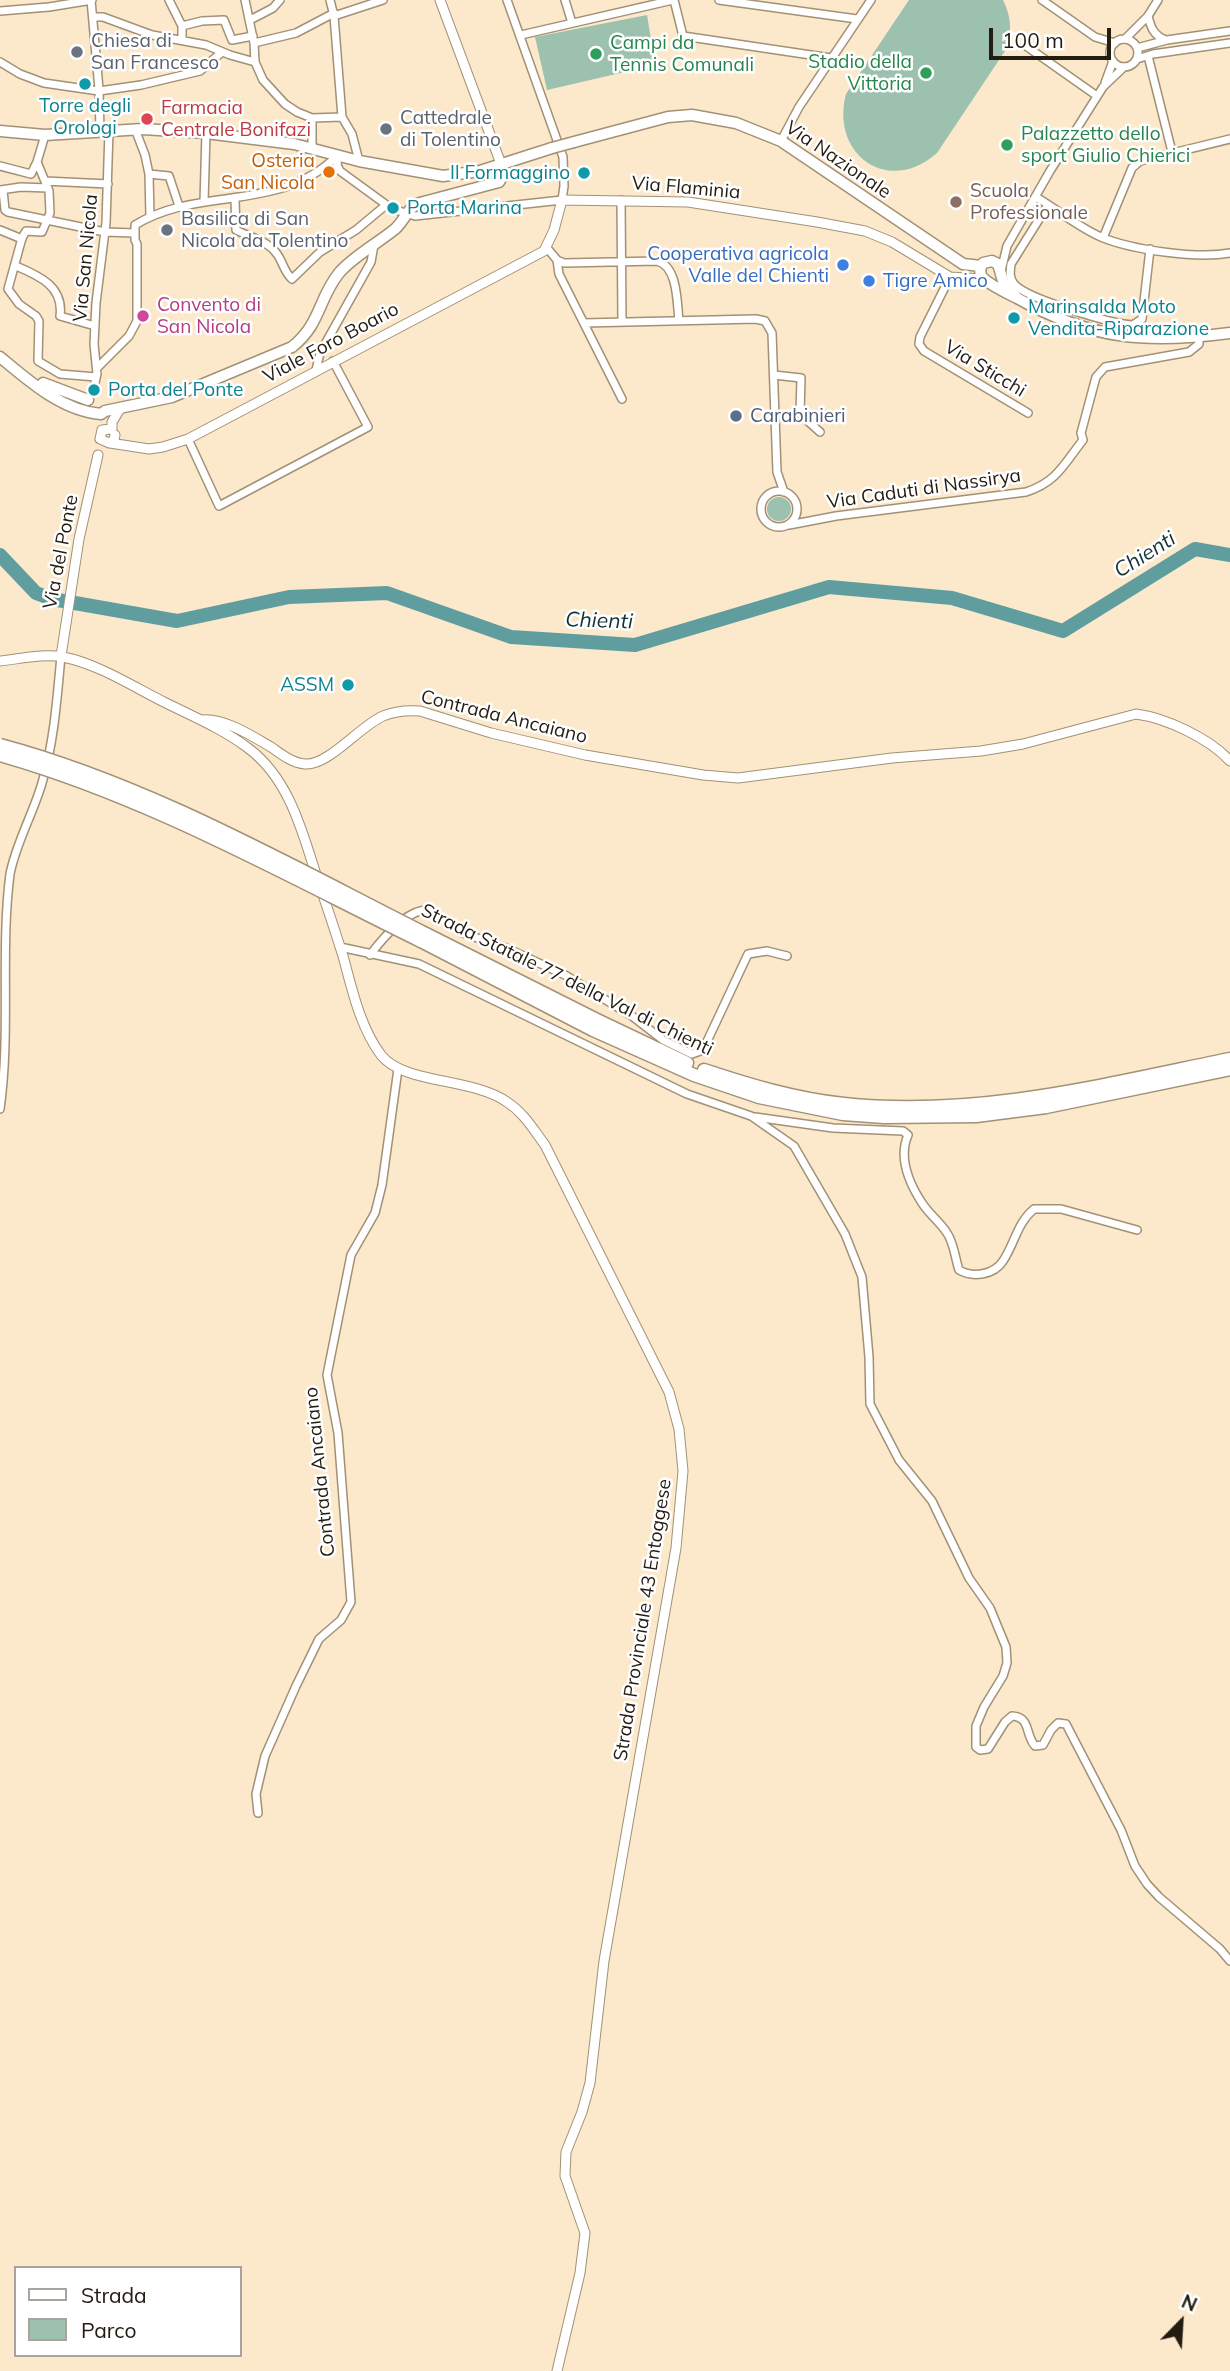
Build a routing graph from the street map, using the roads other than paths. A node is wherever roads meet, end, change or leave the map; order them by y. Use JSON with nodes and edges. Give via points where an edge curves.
{"nodes":[{"id":1,"x":92,"y":0,"type":"edge"},
{"id":2,"x":169,"y":0,"type":"edge"},
{"id":3,"x":245,"y":0,"type":"edge"},
{"id":4,"x":280,"y":0,"type":"edge"},
{"id":5,"x":330,"y":0,"type":"edge"},
{"id":6,"x":383,"y":0,"type":"edge"},
{"id":7,"x":440,"y":0,"type":"edge"},
{"id":8,"x":508,"y":0,"type":"edge"},
{"id":9,"x":565,"y":0,"type":"edge"},
{"id":10,"x":674,"y":0,"type":"edge"},
{"id":11,"x":719,"y":0,"type":"edge"},
{"id":12,"x":871,"y":0,"type":"edge"},
{"id":13,"x":1042,"y":0,"type":"edge"},
{"id":14,"x":1158,"y":0,"type":"edge"},
{"id":15,"x":0,"y":11,"type":"edge"},
{"id":16,"x":334,"y":15,"type":"junction"},
{"id":17,"x":93,"y":17,"type":"junction"},
{"id":18,"x":1146,"y":19,"type":"junction"},
{"id":19,"x":250,"y":20,"type":"junction"},
{"id":20,"x":853,"y":21,"type":"junction"},
{"id":21,"x":572,"y":23,"type":"junction"},
{"id":22,"x":182,"y":26,"type":"junction"},
{"id":23,"x":1230,"y":31,"type":"edge"},
{"id":24,"x":520,"y":35,"type":"junction"},
{"id":25,"x":1095,"y":37,"type":"junction"},
{"id":26,"x":254,"y":39,"type":"junction"},
{"id":27,"x":1125,"y":39,"type":"junction"},
{"id":28,"x":182,"y":40,"type":"junction"},
{"id":29,"x":1167,"y":40,"type":"junction"},
{"id":30,"x":1115,"y":43,"type":"junction"},
{"id":31,"x":1230,"y":44,"type":"edge"},
{"id":32,"x":1026,"y":46,"type":"dead end"},
{"id":33,"x":1136,"y":46,"type":"junction"},
{"id":34,"x":222,"y":51,"type":"junction"},
{"id":35,"x":1148,"y":56,"type":"junction"},
{"id":36,"x":1112,"y":57,"type":"junction"},
{"id":37,"x":831,"y":58,"type":"junction"},
{"id":38,"x":1137,"y":59,"type":"junction"},
{"id":39,"x":0,"y":62,"type":"edge"},
{"id":40,"x":255,"y":62,"type":"junction"},
{"id":41,"x":1124,"y":67,"type":"junction"},
{"id":42,"x":1103,"y":87,"type":"junction"},
{"id":43,"x":99,"y":90,"type":"junction"},
{"id":44,"x":1097,"y":96,"type":"junction"},
{"id":45,"x":342,"y":117,"type":"junction"},
{"id":46,"x":312,"y":118,"type":"junction"},
{"id":47,"x":139,"y":129,"type":"junction"},
{"id":48,"x":0,"y":131,"type":"edge"},
{"id":49,"x":104,"y":131,"type":"junction"},
{"id":50,"x":206,"y":133,"type":"junction"},
{"id":51,"x":45,"y":135,"type":"junction"},
{"id":52,"x":1230,"y":139,"type":"edge"},
{"id":53,"x":781,"y":141,"type":"junction"},
{"id":54,"x":312,"y":148,"type":"junction"},
{"id":55,"x":1172,"y":152,"type":"junction"},
{"id":56,"x":338,"y":155,"type":"junction"},
{"id":57,"x":359,"y":161,"type":"junction"},
{"id":58,"x":37,"y":162,"type":"junction"},
{"id":59,"x":501,"y":164,"type":"junction"},
{"id":60,"x":0,"y":166,"type":"edge"},
{"id":61,"x":23,"y":172,"type":"junction"},
{"id":62,"x":149,"y":174,"type":"junction"},
{"id":63,"x":108,"y":184,"type":"junction"},
{"id":64,"x":47,"y":185,"type":"junction"},
{"id":65,"x":21,"y":187,"type":"junction"},
{"id":66,"x":1,"y":190,"type":"edge"},
{"id":67,"x":1037,"y":197,"type":"junction"},
{"id":68,"x":235,"y":200,"type":"junction"},
{"id":69,"x":562,"y":200,"type":"junction"},
{"id":70,"x":621,"y":200,"type":"junction"},
{"id":71,"x":204,"y":202,"type":"junction"},
{"id":72,"x":1048,"y":205,"type":"junction"},
{"id":73,"x":179,"y":206,"type":"junction"},
{"id":74,"x":394,"y":210,"type":"junction"},
{"id":75,"x":150,"y":217,"type":"junction"},
{"id":76,"x":47,"y":221,"type":"junction"},
{"id":77,"x":0,"y":230,"type":"edge"},
{"id":78,"x":105,"y":232,"type":"junction"},
{"id":79,"x":135,"y":233,"type":"junction"},
{"id":80,"x":1103,"y":238,"type":"junction"},
{"id":81,"x":22,"y":239,"type":"junction"},
{"id":82,"x":374,"y":245,"type":"junction"},
{"id":83,"x":1007,"y":246,"type":"junction"},
{"id":84,"x":547,"y":248,"type":"junction"},
{"id":85,"x":1150,"y":249,"type":"junction"},
{"id":86,"x":1230,"y":253,"type":"edge"},
{"id":87,"x":557,"y":260,"type":"junction"},
{"id":88,"x":621,"y":262,"type":"junction"},
{"id":89,"x":16,"y":266,"type":"junction"},
{"id":90,"x":990,"y":272,"type":"junction"},
{"id":91,"x":950,"y":277,"type":"junction"},
{"id":92,"x":679,"y":321,"type":"junction"},
{"id":93,"x":622,"y":322,"type":"junction"},
{"id":94,"x":584,"y":323,"type":"junction"},
{"id":95,"x":95,"y":326,"type":"junction"},
{"id":96,"x":1230,"y":333,"type":"edge"},
{"id":97,"x":1199,"y":337,"type":"junction"},
{"id":98,"x":0,"y":357,"type":"edge"},
{"id":99,"x":333,"y":362,"type":"junction"},
{"id":100,"x":12,"y":367,"type":"junction"},
{"id":101,"x":97,"y":368,"type":"junction"},
{"id":102,"x":316,"y":370,"type":"junction"},
{"id":103,"x":774,"y":374,"type":"junction"},
{"id":104,"x":96,"y":377,"type":"junction"},
{"id":105,"x":91,"y":395,"type":"junction"},
{"id":106,"x":622,"y":399,"type":"dead end"},
{"id":107,"x":120,"y":409,"type":"junction"},
{"id":108,"x":105,"y":411,"type":"junction"},
{"id":109,"x":87,"y":413,"type":"junction"},
{"id":110,"x":1028,"y":413,"type":"dead end"},
{"id":111,"x":820,"y":432,"type":"dead end"},
{"id":112,"x":108,"y":436,"type":"junction"},
{"id":113,"x":188,"y":439,"type":"junction"},
{"id":114,"x":777,"y":472,"type":"junction"},
{"id":115,"x":785,"y":492,"type":"junction"},
{"id":116,"x":769,"y":494,"type":"junction"},
{"id":117,"x":797,"y":509,"type":"junction"},
{"id":118,"x":813,"y":520,"type":"junction"},
{"id":119,"x":789,"y":525,"type":"junction"},
{"id":120,"x":61,"y":656,"type":"junction"},
{"id":121,"x":0,"y":661,"type":"edge"},
{"id":122,"x":199,"y":720,"type":"junction"},
{"id":123,"x":0,"y":745,"type":"edge"},
{"id":124,"x":0,"y":755,"type":"edge"},
{"id":125,"x":1230,"y":761,"type":"edge"},
{"id":126,"x":423,"y":937,"type":"junction"},
{"id":127,"x":340,"y":947,"type":"junction"},
{"id":128,"x":370,"y":955,"type":"junction"},
{"id":129,"x":787,"y":956,"type":"dead end"},
{"id":130,"x":1230,"y":1059,"type":"edge"},
{"id":131,"x":398,"y":1069,"type":"junction"},
{"id":132,"x":1230,"y":1069,"type":"edge"},
{"id":133,"x":0,"y":1109,"type":"edge"},
{"id":134,"x":751,"y":1116,"type":"junction"},
{"id":135,"x":1138,"y":1230,"type":"dead end"},
{"id":136,"x":258,"y":1813,"type":"dead end"},
{"id":137,"x":1230,"y":1961,"type":"edge"},
{"id":138,"x":557,"y":2371,"type":"edge"}],
"edges":[{"from":1,"to":15,"type":"street"},
{"from":1,"to":17,"type":"street","name":"Via San Nicola"},
{"from":2,"to":22,"type":"street"},
{"from":3,"to":19,"type":"street"},
{"from":4,"to":19,"type":"street"},
{"from":5,"to":16,"type":"street"},
{"from":6,"to":16,"type":"street"},
{"from":7,"to":59,"type":"street"},
{"from":8,"to":24,"type":"street"},
{"from":9,"to":21,"type":"street"},
{"from":10,"to":21,"type":"street"},
{"from":10,"to":37,"type":"street","via":[[684,36]]},
{"from":11,"to":20,"type":"street"},
{"from":12,"to":20,"type":"street"},
{"from":13,"to":25,"type":"street"},
{"from":14,"to":18,"type":"street"},
{"from":16,"to":26,"type":"street","via":[[296,33]]},
{"from":16,"to":45,"type":"street"},
{"from":17,"to":28,"type":"street"},
{"from":17,"to":43,"type":"street","name":"Via San Nicola"},
{"from":18,"to":27,"type":"street"},
{"from":18,"to":29,"type":"street","via":[[1159,38]]},
{"from":18,"to":33,"type":"street"},
{"from":19,"to":26,"type":"street"},
{"from":20,"to":37,"type":"street"},
{"from":21,"to":24,"type":"street"},
{"from":22,"to":26,"type":"street","via":[[224,19],[232,40]]},
{"from":22,"to":28,"type":"street"},
{"from":23,"to":29,"type":"street"},
{"from":24,"to":69,"type":"street","via":[[563,157]]},
{"from":25,"to":30,"type":"street"},
{"from":25,"to":36,"type":"street"},
{"from":26,"to":40,"type":"street"},
{"from":27,"to":30,"type":"street"},
{"from":27,"to":33,"type":"street"},
{"from":28,"to":34,"type":"street"},
{"from":29,"to":33,"type":"street"},
{"from":30,"to":36,"type":"street"},
{"from":31,"to":35,"type":"street"},
{"from":32,"to":44,"type":"street"},
{"from":33,"to":38,"type":"street"},
{"from":34,"to":40,"type":"street"},
{"from":34,"to":43,"type":"street","via":[[200,71]]},
{"from":35,"to":38,"type":"street"},
{"from":35,"to":55,"type":"street"},
{"from":36,"to":41,"type":"street"},
{"from":36,"to":42,"type":"street"},
{"from":37,"to":53,"type":"street"},
{"from":38,"to":41,"type":"street"},
{"from":39,"to":43,"type":"street","via":[[33,79]]},
{"from":40,"to":46,"type":"street","via":[[263,80],[285,104]]},
{"from":41,"to":42,"type":"street"},
{"from":42,"to":44,"type":"street"},
{"from":43,"to":49,"type":"street","name":"Via San Nicola"},
{"from":44,"to":67,"type":"street"},
{"from":45,"to":46,"type":"street"},
{"from":45,"to":57,"type":"street"},
{"from":46,"to":54,"type":"street"},
{"from":47,"to":49,"type":"main road","name":"Via Nazionale"},
{"from":47,"to":50,"type":"main road","name":"Via Nazionale"},
{"from":47,"to":62,"type":"street"},
{"from":48,"to":51,"type":"main road","name":"Via Nazionale"},
{"from":49,"to":51,"type":"main road","name":"Via Nazionale"},
{"from":49,"to":63,"type":"street","name":"Via San Nicola"},
{"from":50,"to":54,"type":"main road","name":"Via Nazionale"},
{"from":50,"to":71,"type":"street"},
{"from":51,"to":58,"type":"street"},
{"from":52,"to":55,"type":"street"},
{"from":53,"to":59,"type":"main road","name":"Via Nazionale","bridge":true,"via":[[736,123],[692,115],[668,117]]},
{"from":53,"to":90,"type":"main road","name":"Via Nazionale","via":[[955,259]]},
{"from":54,"to":56,"type":"main road","name":"Via Nazionale"},
{"from":55,"to":80,"type":"street","via":[[1140,161],[1132,168]]},
{"from":56,"to":57,"type":"main road","name":"Via Nazionale"},
{"from":56,"to":68,"type":"street","via":[[288,188]]},
{"from":56,"to":74,"type":"street","via":[[340,171]]},
{"from":57,"to":59,"type":"main road","name":"Via Nazionale","via":[[443,176]]},
{"from":58,"to":61,"type":"street","via":[[31,174]]},
{"from":58,"to":64,"type":"street"},
{"from":59,"to":74,"type":"main road","via":[[499,182]]},
{"from":60,"to":61,"type":"street"},
{"from":61,"to":65,"type":"street"},
{"from":62,"to":73,"type":"street","via":[[169,176]]},
{"from":62,"to":75,"type":"street"},
{"from":63,"to":64,"type":"street"},
{"from":63,"to":78,"type":"street","name":"Via San Nicola"},
{"from":64,"to":65,"type":"street"},
{"from":64,"to":76,"type":"street"},
{"from":65,"to":66,"type":"street"},
{"from":66,"to":76,"type":"street","via":[[5,210]]},
{"from":67,"to":72,"type":"street"},
{"from":67,"to":83,"type":"street"},
{"from":68,"to":71,"type":"street"},
{"from":68,"to":74,"type":"street","via":[[236,230],[278,254],[292,279],[320,252]]},
{"from":69,"to":70,"type":"street","name":"Via Flaminia"},
{"from":69,"to":74,"type":"street","name":"Via Flaminia"},
{"from":69,"to":84,"type":"street"},
{"from":70,"to":88,"type":"street"},
{"from":70,"to":91,"type":"street","name":"Via Flaminia","via":[[722,206],[864,231],[892,242]]},
{"from":71,"to":73,"type":"street"},
{"from":72,"to":80,"type":"street"},
{"from":72,"to":85,"type":"street","via":[[1011,264],[1012,283],[1021,290],[1081,314],[1133,325],[1142,319]]},
{"from":73,"to":75,"type":"street"},
{"from":74,"to":82,"type":"main road","via":[[397,228]]},
{"from":75,"to":79,"type":"street","via":[[135,225]]},
{"from":76,"to":78,"type":"street"},
{"from":76,"to":81,"type":"street","via":[[42,232],[26,231]]},
{"from":77,"to":81,"type":"street"},
{"from":78,"to":79,"type":"street"},
{"from":78,"to":95,"type":"street","name":"Via San Nicola"},
{"from":79,"to":101,"type":"street","via":[[137,321],[129,336]]},
{"from":80,"to":85,"type":"street"},
{"from":81,"to":89,"type":"street"},
{"from":82,"to":102,"type":"street","via":[[371,261],[320,354]]},
{"from":82,"to":107,"type":"main road","via":[[339,273],[313,326],[292,347],[172,397]]},
{"from":83,"to":90,"type":"street"},
{"from":83,"to":90,"type":"street"},
{"from":84,"to":87,"type":"street"},
{"from":84,"to":99,"type":"street","name":"Viale Foro Boario"},
{"from":85,"to":86,"type":"street"},
{"from":87,"to":88,"type":"street"},
{"from":87,"to":94,"type":"street","via":[[559,274]]},
{"from":88,"to":92,"type":"street","via":[[664,263],[674,285]]},
{"from":88,"to":93,"type":"street"},
{"from":89,"to":95,"type":"street","via":[[57,291],[62,302],[60,316]]},
{"from":89,"to":104,"type":"street","via":[[8,289],[39,321],[38,361],[60,374]]},
{"from":90,"to":91,"type":"street"},
{"from":90,"to":97,"type":"main road","name":"Via Nazionale","via":[[1017,298],[1112,335],[1161,340]]},
{"from":91,"to":110,"type":"street","name":"Via Sticchi","via":[[919,344]]},
{"from":92,"to":93,"type":"street"},
{"from":92,"to":103,"type":"street","via":[[765,321],[772,333]]},
{"from":93,"to":94,"type":"street"},
{"from":94,"to":106,"type":"street"},
{"from":95,"to":101,"type":"street","name":"Via San Nicola"},
{"from":96,"to":97,"type":"main road","name":"Via Nazionale"},
{"from":97,"to":118,"type":"street","name":"Via Caduti di Nassirya","via":[[1199,344],[1189,352],[1105,366],[1099,371],[1081,433],[1083,440],[1052,480],[1040,487]]},
{"from":98,"to":100,"type":"main road"},
{"from":99,"to":102,"type":"street","name":"Viale Foro Boario"},
{"from":99,"to":113,"type":"street","via":[[368,427],[355,434],[219,506]]},
{"from":100,"to":105,"type":"main road","via":[[48,386]]},
{"from":100,"to":109,"type":"main road"},
{"from":101,"to":104,"type":"street","name":"Via San Nicola"},
{"from":102,"to":113,"type":"street","name":"Viale Foro Boario"},
{"from":103,"to":111,"type":"street","via":[[800,378],[800,414]]},
{"from":103,"to":114,"type":"street"},
{"from":104,"to":105,"type":"street","name":"Via San Nicola"},
{"from":105,"to":108,"type":"main road"},
{"from":105,"to":109,"type":"main road","via":[[83,406]]},
{"from":107,"to":108,"type":"main road"},
{"from":107,"to":112,"type":"street","name":"Via del Ponte"},
{"from":108,"to":109,"type":"main road"},
{"from":108,"to":112,"type":"street","name":"Via del Ponte"},
{"from":109,"to":112,"type":"street"},
{"from":112,"to":113,"type":"street","name":"Viale Foro Boario","via":[[135,448],[156,449]]},
{"from":112,"to":120,"type":"street","name":"Via del Ponte","via":[[98,455],[79,539]]},
{"from":114,"to":115,"type":"street"},
{"from":114,"to":116,"type":"street"},
{"from":115,"to":116,"type":"street"},
{"from":115,"to":117,"type":"street"},
{"from":116,"to":119,"type":"street","via":[[761,508],[764,519],[772,526]]},
{"from":117,"to":118,"type":"street","name":"Via Caduti di Nassirya"},
{"from":117,"to":119,"type":"street"},
{"from":118,"to":119,"type":"street","name":"Via Caduti di Nassirya"},
{"from":120,"to":121,"type":"street"},
{"from":120,"to":122,"type":"street","name":"Contrada Ancaiano"},
{"from":120,"to":133,"type":"street","via":[[50,751],[10,873],[2,939],[5,1075]]},
{"from":122,"to":125,"type":"street","name":"Contrada Ancaiano","via":[[231,727],[306,764],[324,758],[383,716],[409,710],[585,755],[721,778],[981,751],[1136,713],[1171,723]]},
{"from":122,"to":127,"type":"street","via":[[247,747],[282,787]]},
{"from":123,"to":126,"type":"highway","name":"Strada Statale 77 della Val di Chienti","bridge":true,"via":[[156,802]]},
{"from":124,"to":126,"type":"highway","name":"Strada Statale 77 della Val di Chienti","bridge":true,"via":[[153,810]]},
{"from":126,"to":130,"type":"highway","name":"Strada Statale 77 della Val di Chienti","via":[[697,1067],[761,1088],[841,1104],[920,1108],[1000,1103]]},
{"from":126,"to":132,"type":"highway","name":"Strada Statale 77 della Val di Chienti","via":[[593,1030],[694,1074],[759,1097],[843,1114],[976,1116],[1046,1107]]},
{"from":127,"to":128,"type":"street"},
{"from":127,"to":131,"type":"street","via":[[370,1037],[387,1062]]},
{"from":128,"to":129,"type":"street","via":[[413,912],[429,910],[463,933],[565,975],[692,1054],[703,1050],[748,954],[758,950]]},
{"from":128,"to":134,"type":"street","via":[[419,964],[687,1094]]},
{"from":131,"to":136,"type":"street","name":"Contrada Ancaiano","via":[[382,1185],[375,1213],[351,1255],[327,1375],[338,1433],[351,1602],[341,1620],[319,1639],[265,1756],[256,1794]]},
{"from":131,"to":138,"type":"street","name":"Strada Provinciale 43 Entoggese","via":[[475,1087],[505,1100],[526,1117],[545,1145],[669,1392],[680,1429],[683,1471],[676,1548],[604,1961],[590,2083],[566,2152],[565,2176],[585,2233]]},
{"from":134,"to":135,"type":"street","via":[[833,1128],[903,1131],[908,1135],[903,1159],[909,1175],[922,1203],[946,1231],[959,1270],[966,1274],[997,1268],[1021,1223],[1034,1209],[1060,1209]]},
{"from":134,"to":137,"type":"street","via":[[794,1146],[845,1234],[862,1277],[870,1405],[900,1460],[932,1502],[1006,1647],[1003,1676],[976,1726],[976,1746],[988,1749],[1012,1716],[1023,1719],[1035,1746],[1043,1745],[1054,1726],[1066,1724],[1147,1884]]}]}
